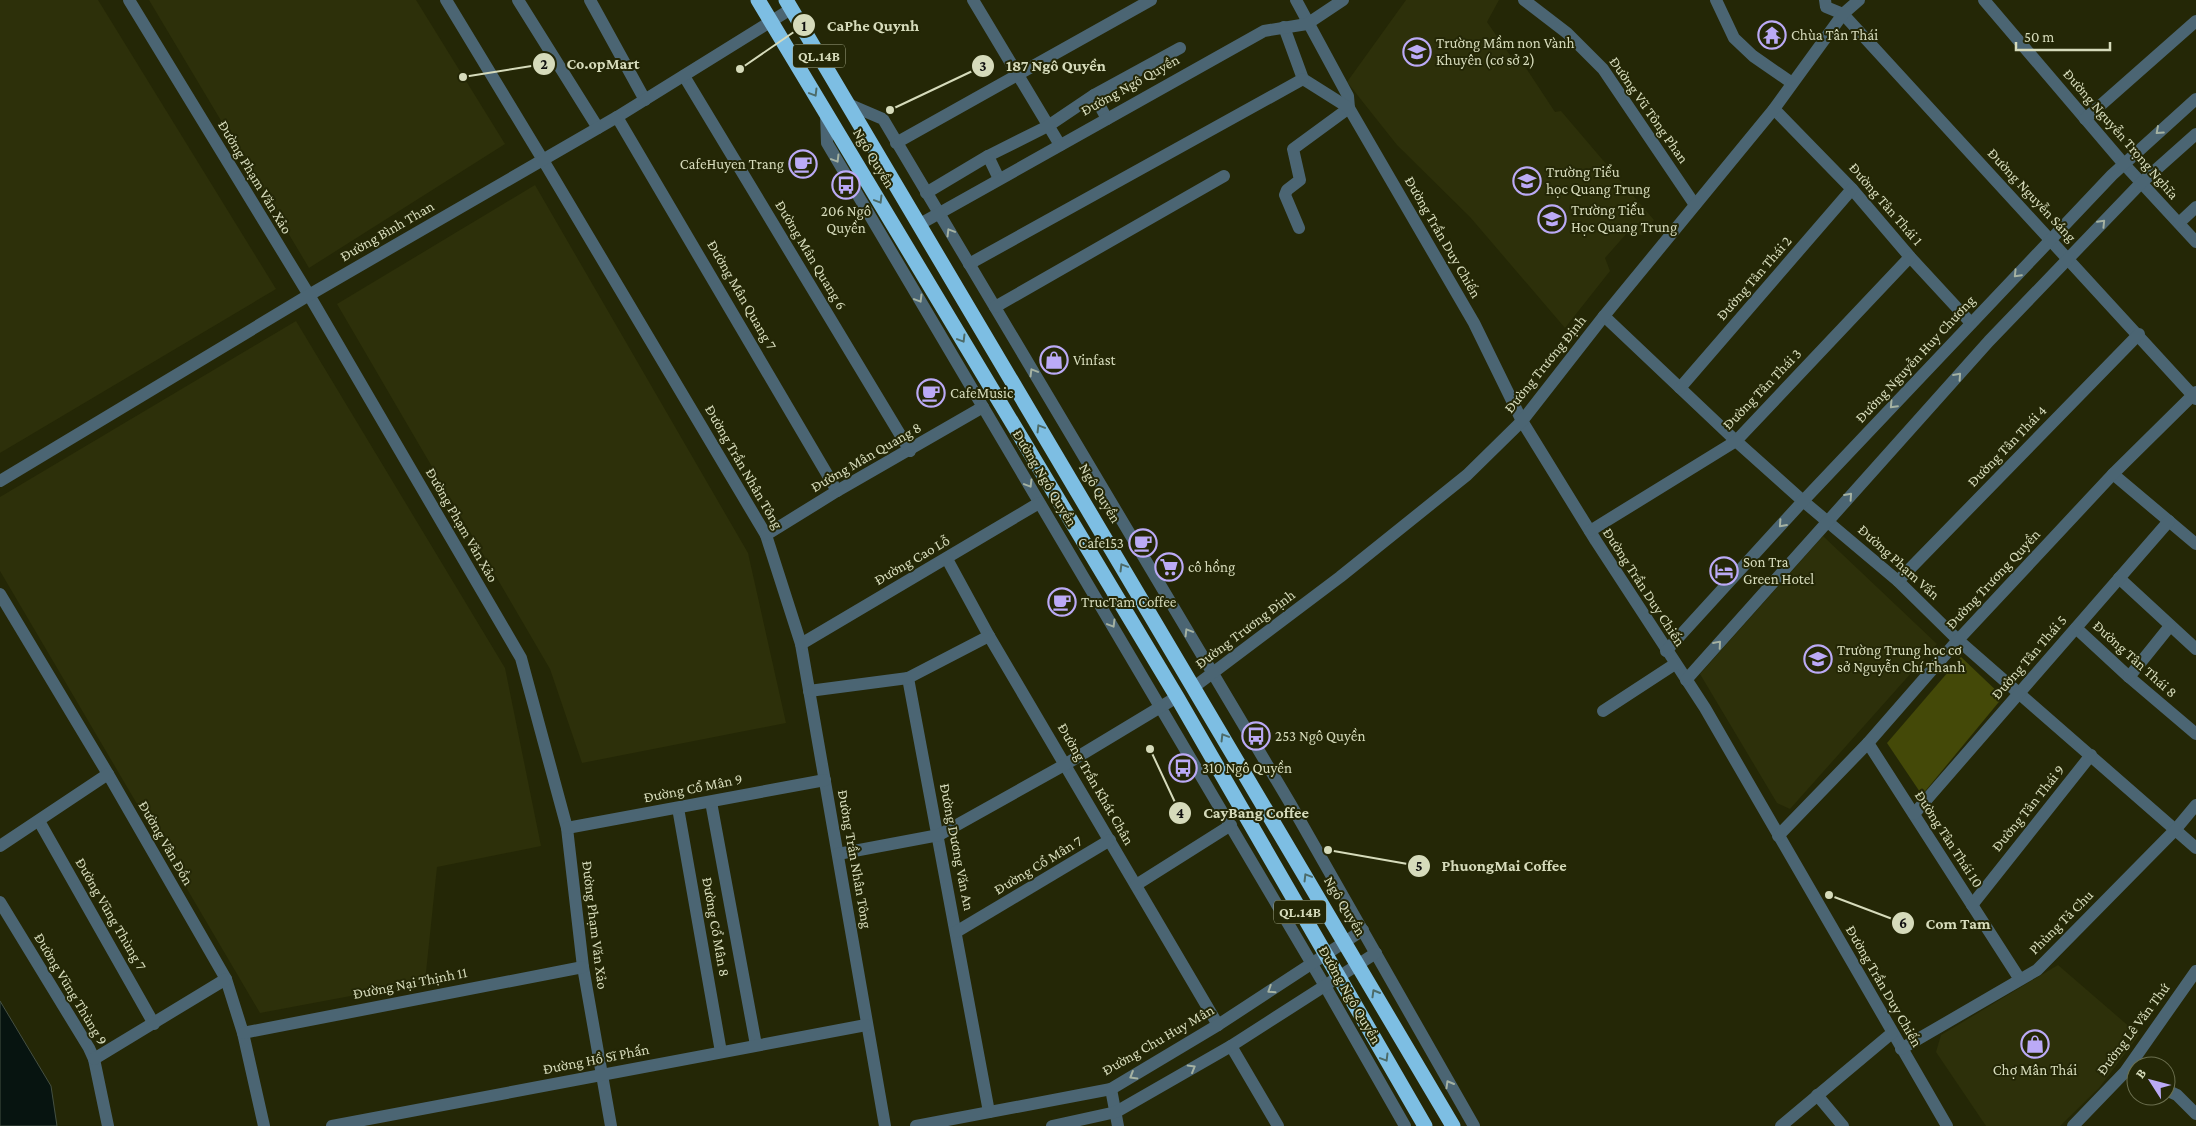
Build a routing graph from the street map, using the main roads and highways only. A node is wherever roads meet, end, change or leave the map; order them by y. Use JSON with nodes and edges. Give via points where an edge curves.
{"nodes":[{"id":1,"x":758,"y":0,"type":"edge"},
{"id":2,"x":788,"y":4,"type":"edge"},
{"id":3,"x":826,"y":113,"type":"joint"},
{"id":4,"x":1425,"y":1126,"type":"edge"},
{"id":5,"x":1453,"y":1126,"type":"edge"}],
"edges":[{"from":1,"to":3,"type":"highway","name":"Đường Ngô Quyền","number":"QL.14B","one_way":true},
{"from":5,"to":2,"type":"highway","name":"Ngô Quyền","number":"QL.14B","one_way":true},
{"from":3,"to":4,"type":"highway","name":"Ngô Quyền","number":"QL.14B","one_way":true,"via":[[1177,697]]}]}
